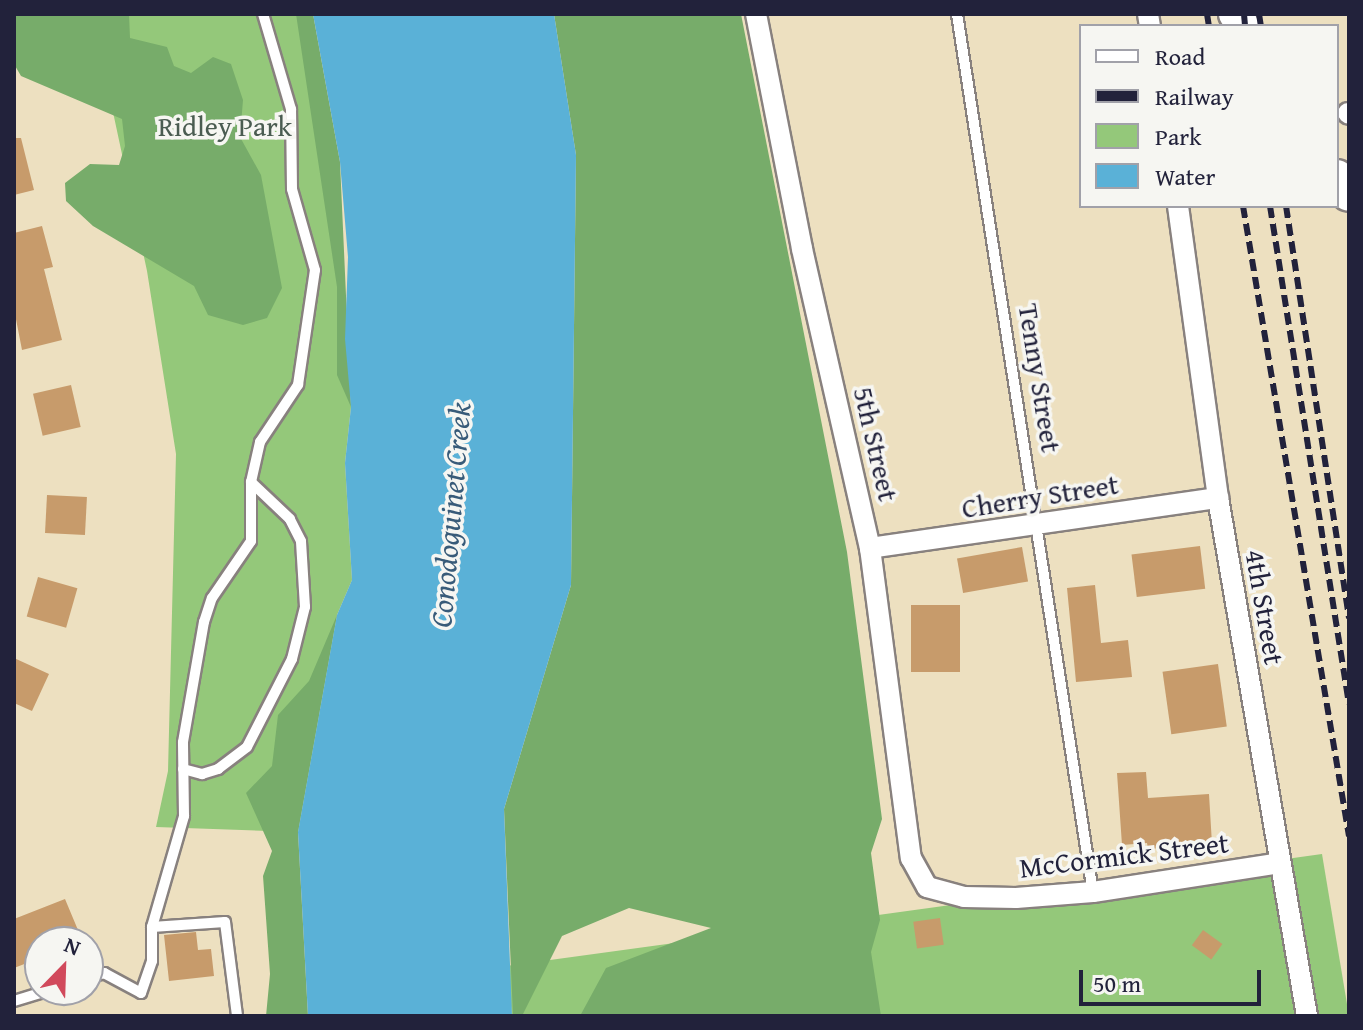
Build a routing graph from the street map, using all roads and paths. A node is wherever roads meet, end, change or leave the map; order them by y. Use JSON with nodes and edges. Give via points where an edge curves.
{"nodes":[{"id":1,"x":263,"y":14,"type":"edge"},
{"id":2,"x":756,"y":14,"type":"edge"},
{"id":3,"x":957,"y":14,"type":"edge"},
{"id":4,"x":1178,"y":208,"type":"edge"},
{"id":5,"x":251,"y":482,"type":"junction"},
{"id":6,"x":1218,"y":498,"type":"junction"},
{"id":7,"x":1039,"y":527,"type":"junction"},
{"id":8,"x":870,"y":548,"type":"junction"},
{"id":9,"x":183,"y":769,"type":"junction"},
{"id":10,"x":1280,"y":863,"type":"junction"},
{"id":11,"x":927,"y":887,"type":"joint"},
{"id":12,"x":1093,"y":892,"type":"junction"},
{"id":13,"x":152,"y":927,"type":"junction"},
{"id":14,"x":104,"y":973,"type":"edge"},
{"id":15,"x":237,"y":1016,"type":"edge"},
{"id":16,"x":1307,"y":1016,"type":"edge"}],
"edges":[{"from":1,"to":5,"type":"lane","via":[[291,109],[292,189],[315,270],[298,385],[260,442]]},
{"from":2,"to":8,"type":"street","name":"5th Street","via":[[802,249]]},
{"from":3,"to":7,"type":"lane","name":"Tenny Street"},
{"from":4,"to":6,"type":"street","name":"4th Street"},
{"from":5,"to":9,"type":"lane","via":[[251,541],[212,598],[204,622]]},
{"from":5,"to":9,"type":"lane","via":[[290,519],[301,541],[307,568],[301,635],[247,747],[218,769],[202,774]]},
{"from":6,"to":7,"type":"street","name":"Cherry Street"},
{"from":6,"to":10,"type":"street","name":"4th Street"},
{"from":7,"to":8,"type":"street","name":"Cherry Street"},
{"from":7,"to":12,"type":"lane","name":"Tenny Street"},
{"from":8,"to":11,"type":"street","name":"5th Street","via":[[911,858]]},
{"from":9,"to":13,"type":"lane","via":[[184,816]]},
{"from":10,"to":12,"type":"street","name":"McCormick Street"},
{"from":10,"to":16,"type":"street","name":"4th Street"},
{"from":11,"to":12,"type":"street","name":"McCormick Street","via":[[964,897]]},
{"from":13,"to":14,"type":"lane","via":[[152,961],[141,993]]},
{"from":13,"to":15,"type":"lane","via":[[225,922]]}]}
